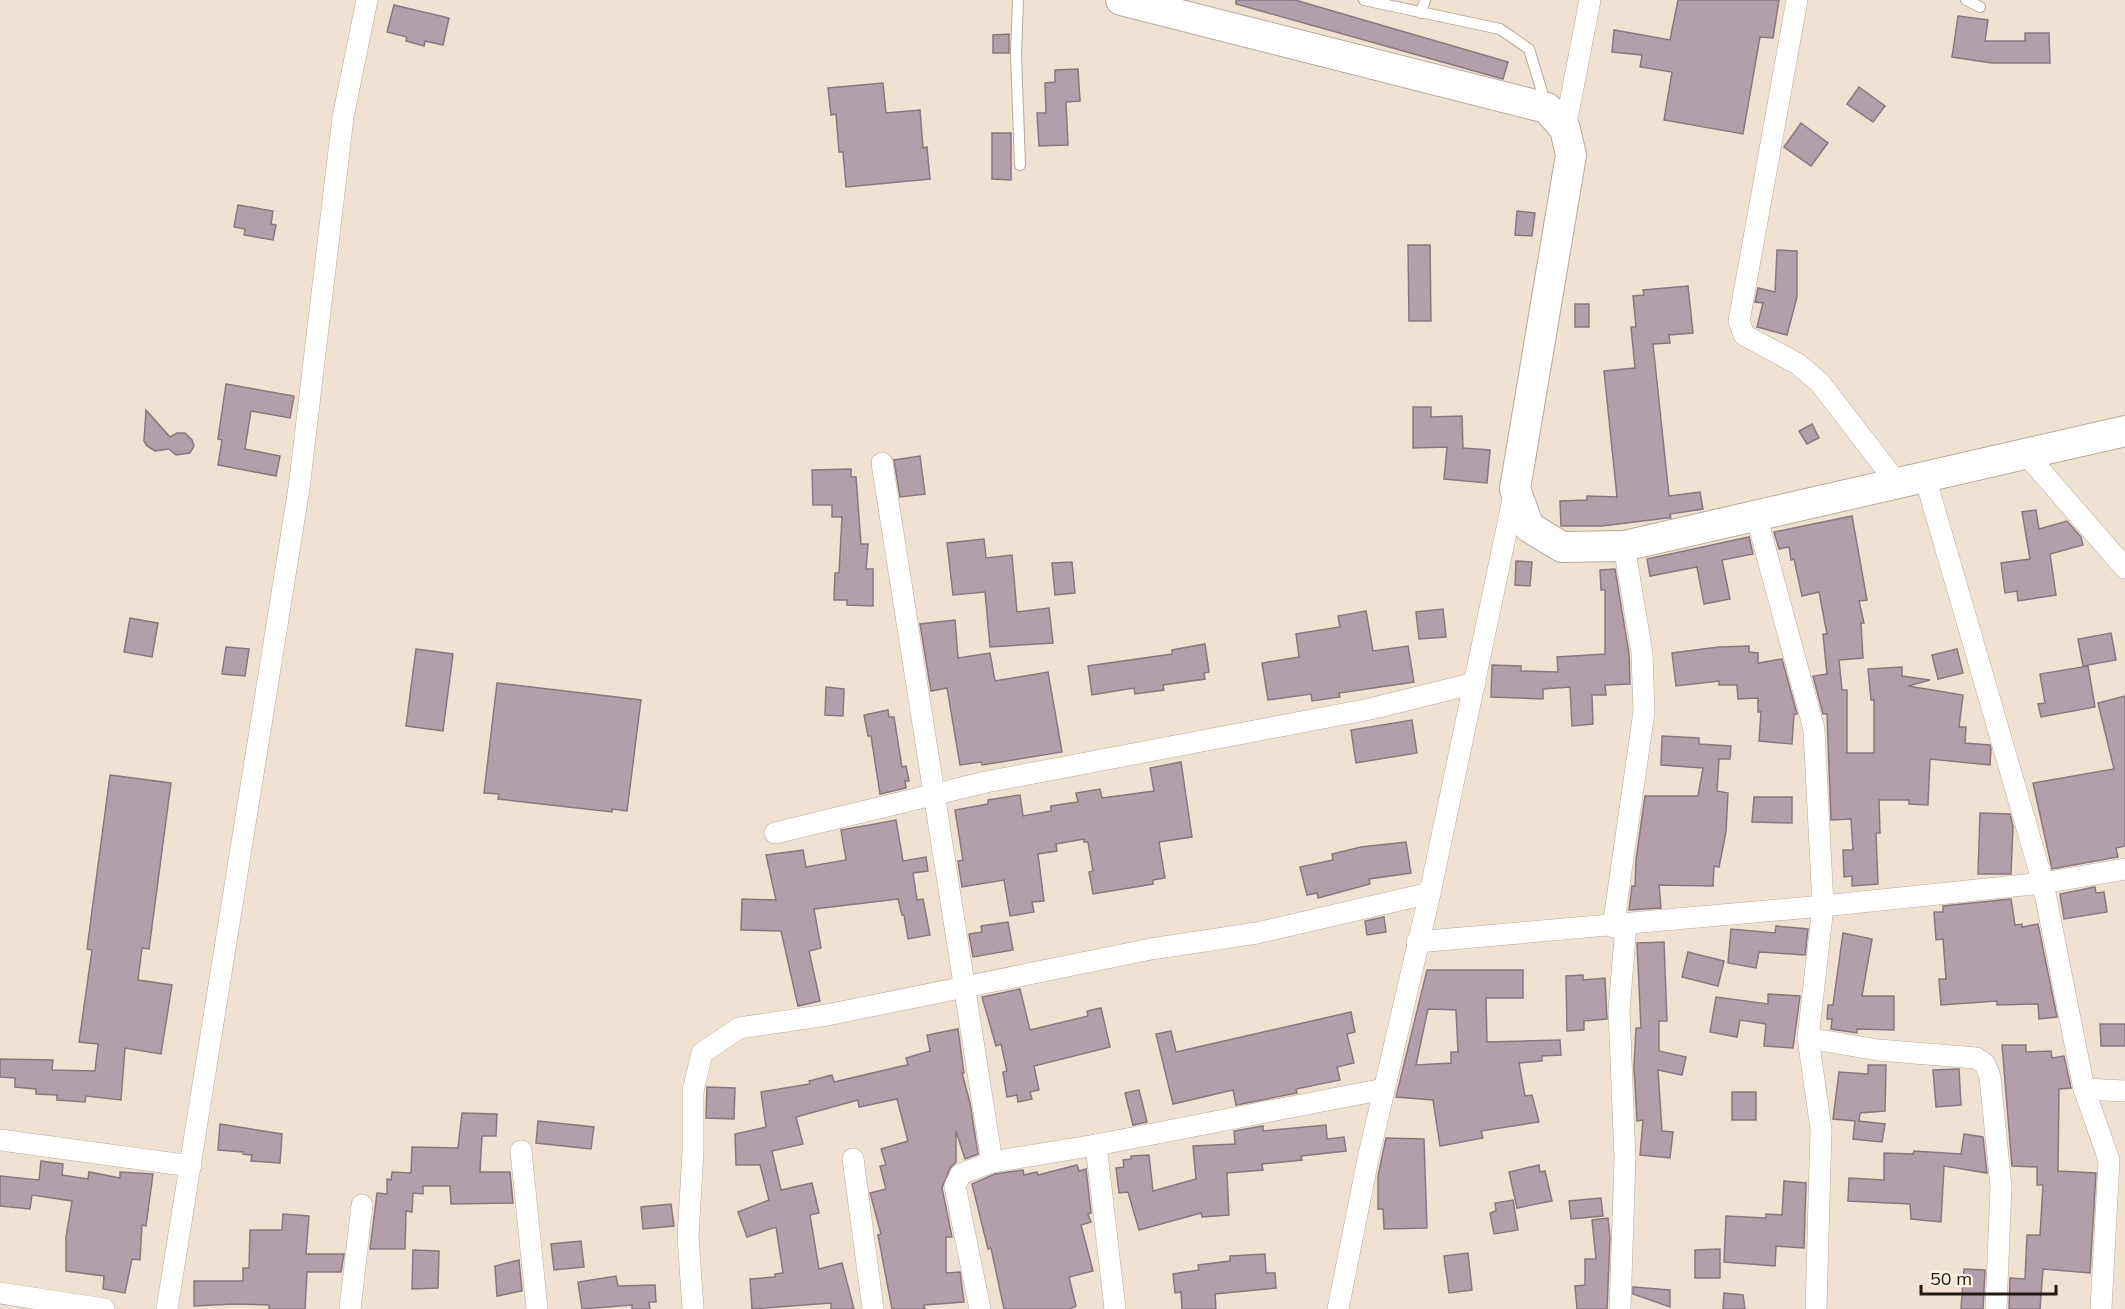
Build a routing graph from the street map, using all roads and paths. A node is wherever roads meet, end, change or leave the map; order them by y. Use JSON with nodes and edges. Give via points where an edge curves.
{"nodes":[{"id":1,"x":367,"y":0,"type":"edge"},
{"id":2,"x":1018,"y":0,"type":"edge"},
{"id":3,"x":1122,"y":0,"type":"edge"},
{"id":4,"x":1364,"y":0,"type":"edge"},
{"id":5,"x":1425,"y":0,"type":"edge"},
{"id":6,"x":1590,"y":0,"type":"edge"},
{"id":7,"x":1797,"y":0,"type":"edge"},
{"id":8,"x":1966,"y":0,"type":"edge"},
{"id":9,"x":1980,"y":7,"type":"dead end"},
{"id":10,"x":1421,"y":13,"type":"junction"},
{"id":11,"x":1556,"y":118,"type":"junction"},
{"id":12,"x":1020,"y":165,"type":"dead end"},
{"id":13,"x":2125,"y":431,"type":"edge"},
{"id":14,"x":2026,"y":454,"type":"junction"},
{"id":15,"x":882,"y":462,"type":"dead end"},
{"id":16,"x":1911,"y":480,"type":"junction"},
{"id":17,"x":1515,"y":489,"type":"junction"},
{"id":18,"x":1756,"y":515,"type":"junction"},
{"id":19,"x":1624,"y":546,"type":"junction"},
{"id":20,"x":2125,"y":568,"type":"edge"},
{"id":21,"x":1474,"y":683,"type":"junction"},
{"id":22,"x":932,"y":795,"type":"junction"},
{"id":23,"x":775,"y":834,"type":"dead end"},
{"id":24,"x":2125,"y":869,"type":"edge"},
{"id":25,"x":2043,"y":883,"type":"junction"},
{"id":26,"x":1430,"y":893,"type":"junction"},
{"id":27,"x":1823,"y":906,"type":"junction"},
{"id":28,"x":1619,"y":926,"type":"junction"},
{"id":29,"x":1418,"y":942,"type":"junction"},
{"id":30,"x":964,"y":987,"type":"junction"},
{"id":31,"x":1808,"y":1038,"type":"junction"},
{"id":32,"x":1384,"y":1089,"type":"junction"},
{"id":33,"x":2084,"y":1089,"type":"junction"},
{"id":34,"x":2125,"y":1091,"type":"edge"},
{"id":35,"x":0,"y":1140,"type":"edge"},
{"id":36,"x":1096,"y":1145,"type":"junction"},
{"id":37,"x":521,"y":1151,"type":"dead end"},
{"id":38,"x":852,"y":1159,"type":"dead end"},
{"id":39,"x":992,"y":1162,"type":"junction"},
{"id":40,"x":191,"y":1166,"type":"junction"},
{"id":41,"x":362,"y":1205,"type":"dead end"},
{"id":42,"x":0,"y":1293,"type":"edge"},
{"id":43,"x":104,"y":1309,"type":"edge"},
{"id":44,"x":167,"y":1309,"type":"edge"},
{"id":45,"x":350,"y":1309,"type":"edge"},
{"id":46,"x":537,"y":1309,"type":"edge"},
{"id":47,"x":693,"y":1309,"type":"edge"},
{"id":48,"x":873,"y":1309,"type":"edge"},
{"id":49,"x":980,"y":1309,"type":"edge"},
{"id":50,"x":1115,"y":1309,"type":"edge"},
{"id":51,"x":1338,"y":1309,"type":"edge"},
{"id":52,"x":1620,"y":1309,"type":"edge"},
{"id":53,"x":1816,"y":1309,"type":"edge"},
{"id":54,"x":1996,"y":1309,"type":"edge"},
{"id":55,"x":2101,"y":1309,"type":"edge"}],
"edges":[{"from":1,"to":40,"type":"street","via":[[344,117],[299,488]]},
{"from":2,"to":12,"type":"lane"},
{"from":3,"to":11,"type":"street"},
{"from":4,"to":10,"type":"lane"},
{"from":5,"to":10,"type":"lane"},
{"from":6,"to":11,"type":"street"},
{"from":7,"to":16,"type":"street","via":[[1739,321],[1744,335],[1798,364],[1820,383]]},
{"from":8,"to":9,"type":"lane"},
{"from":10,"to":11,"type":"lane","via":[[1500,30],[1529,48]]},
{"from":11,"to":17,"type":"street","via":[[1570,154]]},
{"from":13,"to":14,"type":"street"},
{"from":14,"to":16,"type":"street"},
{"from":14,"to":20,"type":"street"},
{"from":15,"to":22,"type":"street"},
{"from":16,"to":18,"type":"street"},
{"from":16,"to":25,"type":"street"},
{"from":17,"to":19,"type":"street","via":[[1529,527],[1562,547]]},
{"from":17,"to":21,"type":"street"},
{"from":18,"to":19,"type":"street"},
{"from":18,"to":27,"type":"street","via":[[1814,729]]},
{"from":19,"to":28,"type":"street","via":[[1642,653],[1644,712]]},
{"from":21,"to":22,"type":"street","via":[[1370,709]]},
{"from":21,"to":26,"type":"street"},
{"from":22,"to":23,"type":"street"},
{"from":22,"to":30,"type":"street"},
{"from":24,"to":25,"type":"street"},
{"from":25,"to":27,"type":"street"},
{"from":25,"to":33,"type":"street"},
{"from":26,"to":29,"type":"street"},
{"from":26,"to":30,"type":"street","via":[[1257,933],[1151,949]]},
{"from":27,"to":28,"type":"street"},
{"from":27,"to":31,"type":"street"},
{"from":28,"to":29,"type":"street"},
{"from":28,"to":52,"type":"street","via":[[1625,1158]]},
{"from":29,"to":32,"type":"street"},
{"from":30,"to":39,"type":"street"},
{"from":30,"to":47,"type":"street","via":[[827,1016],[739,1028],[702,1053],[693,1091],[688,1236]]},
{"from":31,"to":53,"type":"street","via":[[1821,1129]]},
{"from":31,"to":54,"type":"street","via":[[1878,1050],[1976,1058],[1984,1064],[1990,1077],[2001,1186]]},
{"from":32,"to":36,"type":"street"},
{"from":32,"to":51,"type":"street"},
{"from":33,"to":34,"type":"street"},
{"from":33,"to":55,"type":"street","via":[[2109,1160]]},
{"from":35,"to":40,"type":"street"},
{"from":36,"to":39,"type":"street"},
{"from":36,"to":50,"type":"street"},
{"from":37,"to":46,"type":"street"},
{"from":38,"to":48,"type":"street"},
{"from":39,"to":49,"type":"street","via":[[961,1174],[955,1186]]},
{"from":40,"to":44,"type":"street"},
{"from":41,"to":45,"type":"street"},
{"from":42,"to":43,"type":"street"}]}
